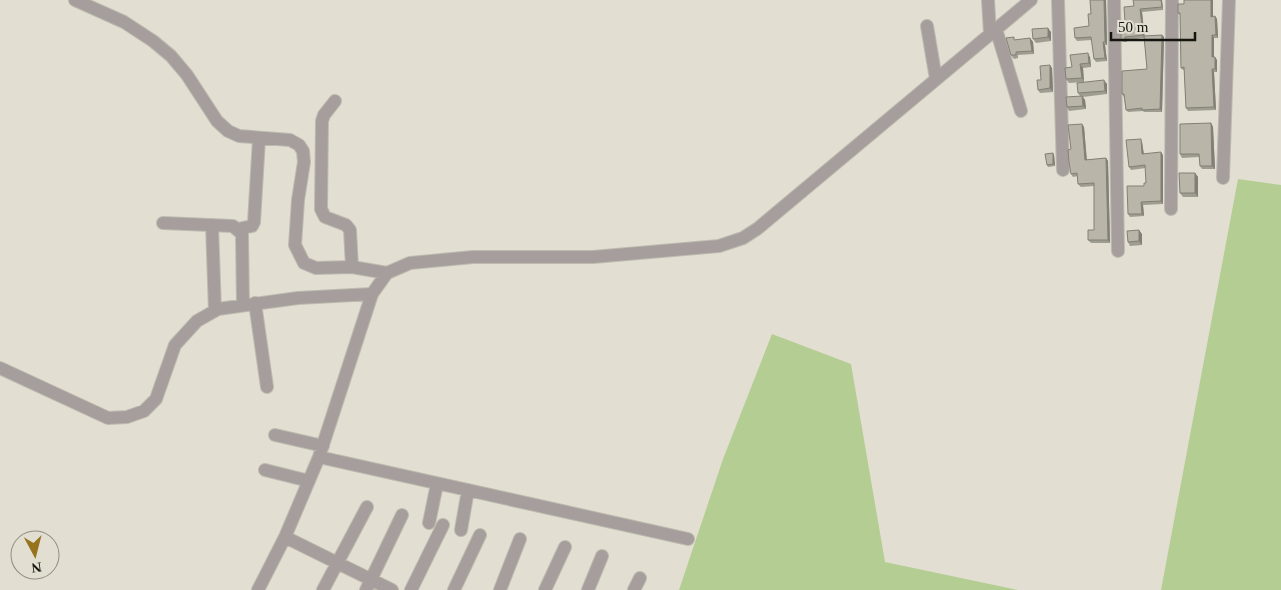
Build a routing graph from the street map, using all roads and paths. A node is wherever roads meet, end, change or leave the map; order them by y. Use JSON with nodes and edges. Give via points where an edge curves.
{"nodes":[{"id":1,"x":75,"y":0,"type":"edge"},
{"id":2,"x":988,"y":0,"type":"edge"},
{"id":3,"x":1031,"y":0,"type":"edge"},
{"id":4,"x":1058,"y":0,"type":"edge"},
{"id":5,"x":1114,"y":0,"type":"edge"},
{"id":6,"x":1172,"y":0,"type":"edge"},
{"id":7,"x":1229,"y":0,"type":"edge"},
{"id":8,"x":927,"y":26,"type":"dead end"},
{"id":9,"x":993,"y":32,"type":"junction"},
{"id":10,"x":936,"y":79,"type":"junction"},
{"id":11,"x":335,"y":101,"type":"dead end"},
{"id":12,"x":1021,"y":111,"type":"dead end"},
{"id":13,"x":259,"y":139,"type":"junction"},
{"id":14,"x":1062,"y":170,"type":"dead end"},
{"id":15,"x":1223,"y":178,"type":"dead end"},
{"id":16,"x":1171,"y":209,"type":"dead end"},
{"id":17,"x":163,"y":223,"type":"dead end"},
{"id":18,"x":212,"y":225,"type":"junction"},
{"id":19,"x":238,"y":229,"type":"junction"},
{"id":20,"x":1118,"y":251,"type":"dead end"},
{"id":21,"x":352,"y":267,"type":"junction"},
{"id":22,"x":387,"y":272,"type":"junction"},
{"id":23,"x":372,"y":294,"type":"junction"},
{"id":24,"x":249,"y":304,"type":"junction"},
{"id":25,"x":216,"y":311,"type":"junction"},
{"id":26,"x":0,"y":368,"type":"edge"},
{"id":27,"x":267,"y":387,"type":"dead end"},
{"id":28,"x":275,"y":435,"type":"dead end"},
{"id":29,"x":321,"y":452,"type":"junction"},
{"id":30,"x":265,"y":470,"type":"dead end"},
{"id":31,"x":309,"y":481,"type":"junction"},
{"id":32,"x":437,"y":484,"type":"junction"},
{"id":33,"x":468,"y":490,"type":"junction"},
{"id":34,"x":367,"y":506,"type":"dead end"},
{"id":35,"x":402,"y":514,"type":"dead end"},
{"id":36,"x":428,"y":523,"type":"dead end"},
{"id":37,"x":443,"y":525,"type":"dead end"},
{"id":38,"x":461,"y":530,"type":"dead end"},
{"id":39,"x":480,"y":535,"type":"dead end"},
{"id":40,"x":285,"y":537,"type":"junction"},
{"id":41,"x":520,"y":539,"type":"dead end"},
{"id":42,"x":688,"y":539,"type":"dead end"},
{"id":43,"x":565,"y":547,"type":"dead end"},
{"id":44,"x":602,"y":556,"type":"dead end"},
{"id":45,"x":338,"y":564,"type":"junction"},
{"id":46,"x":368,"y":585,"type":"edge"},
{"id":47,"x":258,"y":590,"type":"edge"},
{"id":48,"x":323,"y":590,"type":"edge"},
{"id":49,"x":392,"y":590,"type":"edge"},
{"id":50,"x":411,"y":590,"type":"edge"},
{"id":51,"x":454,"y":590,"type":"edge"},
{"id":52,"x":500,"y":590,"type":"edge"},
{"id":53,"x":545,"y":590,"type":"edge"},
{"id":54,"x":588,"y":590,"type":"edge"}],
"edges":[{"from":1,"to":13,"type":"street","via":[[124,22],[153,41],[187,74],[217,121],[239,136]]},
{"from":2,"to":9,"type":"street"},
{"from":3,"to":9,"type":"street"},
{"from":4,"to":14,"type":"street"},
{"from":5,"to":20,"type":"street"},
{"from":6,"to":16,"type":"street"},
{"from":7,"to":15,"type":"street"},
{"from":8,"to":10,"type":"street"},
{"from":9,"to":10,"type":"street"},
{"from":9,"to":12,"type":"street"},
{"from":10,"to":22,"type":"street","via":[[744,238],[720,246],[593,257],[473,256],[410,263]]},
{"from":11,"to":21,"type":"street","via":[[322,121],[321,209],[325,217],[346,225],[350,230]]},
{"from":13,"to":19,"type":"street","via":[[254,222],[252,226]]},
{"from":13,"to":21,"type":"street","via":[[290,140],[303,152],[295,244],[304,263],[316,268]]},
{"from":17,"to":18,"type":"street"},
{"from":18,"to":19,"type":"street"},
{"from":18,"to":25,"type":"street"},
{"from":19,"to":24,"type":"street","via":[[242,234]]},
{"from":21,"to":22,"type":"street"},
{"from":22,"to":23,"type":"street"},
{"from":23,"to":24,"type":"street"},
{"from":23,"to":29,"type":"street"},
{"from":24,"to":25,"type":"street"},
{"from":24,"to":27,"type":"street"},
{"from":25,"to":26,"type":"street","via":[[197,321],[175,345],[156,399],[144,411],[128,417],[108,418]]},
{"from":28,"to":29,"type":"street"},
{"from":29,"to":31,"type":"street"},
{"from":29,"to":32,"type":"street"},
{"from":30,"to":31,"type":"street"},
{"from":31,"to":40,"type":"street"},
{"from":32,"to":33,"type":"street"},
{"from":32,"to":36,"type":"street"},
{"from":33,"to":38,"type":"street"},
{"from":33,"to":42,"type":"street"},
{"from":34,"to":45,"type":"street"},
{"from":35,"to":46,"type":"street"},
{"from":37,"to":50,"type":"street"},
{"from":39,"to":51,"type":"street"},
{"from":40,"to":45,"type":"street"},
{"from":40,"to":47,"type":"street"},
{"from":41,"to":52,"type":"street"},
{"from":43,"to":53,"type":"street"},
{"from":44,"to":54,"type":"street"},
{"from":45,"to":46,"type":"street"},
{"from":45,"to":48,"type":"street"},
{"from":46,"to":49,"type":"street"}]}
